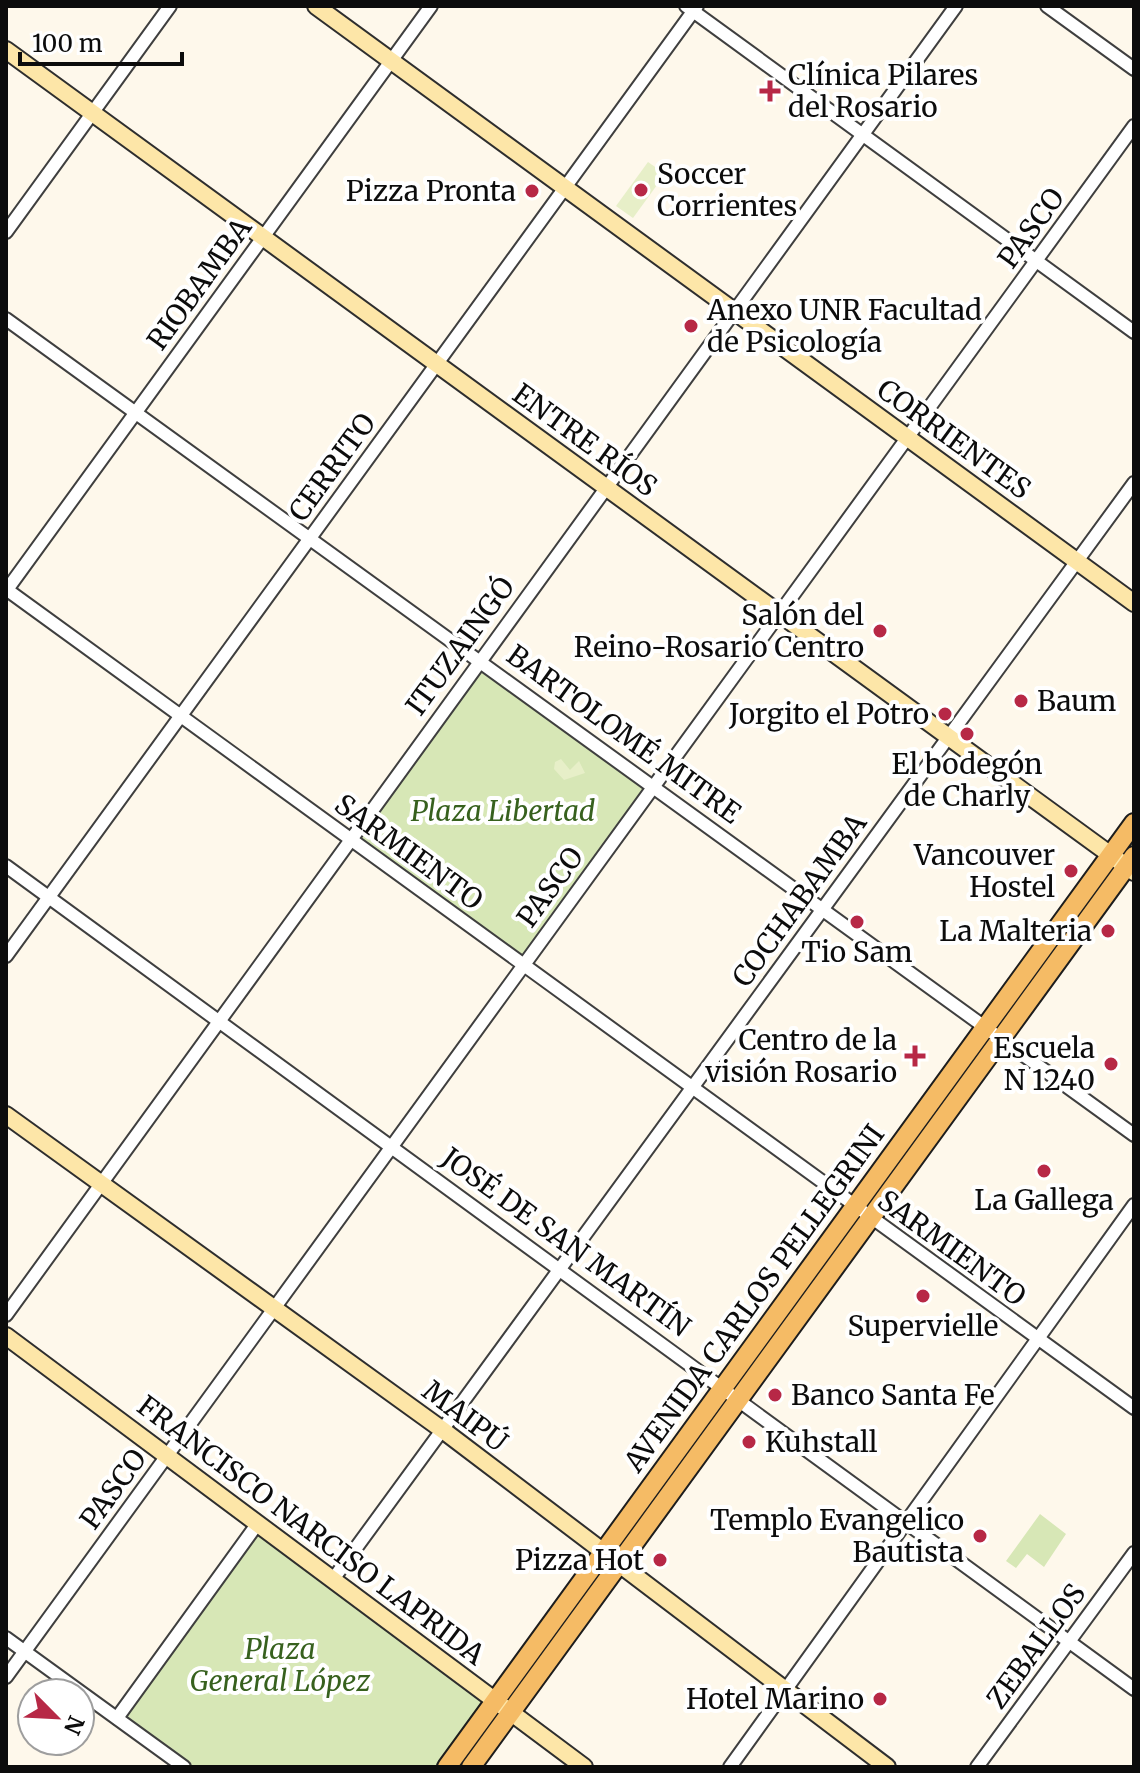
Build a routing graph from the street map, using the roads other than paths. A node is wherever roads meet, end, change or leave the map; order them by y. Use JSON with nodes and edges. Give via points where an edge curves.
{"nodes":[{"id":1,"x":170,"y":6,"type":"edge"},
{"id":2,"x":316,"y":6,"type":"edge"},
{"id":3,"x":431,"y":6,"type":"edge"},
{"id":4,"x":956,"y":6,"type":"edge"},
{"id":5,"x":1047,"y":6,"type":"edge"},
{"id":6,"x":692,"y":8,"type":"edge"},
{"id":7,"x":6,"y":50,"type":"edge"},
{"id":8,"x":391,"y":61,"type":"junction"},
{"id":9,"x":1134,"y":69,"type":"edge"},
{"id":10,"x":92,"y":113,"type":"junction"},
{"id":11,"x":1134,"y":126,"type":"edge"},
{"id":12,"x":862,"y":134,"type":"junction"},
{"id":13,"x":565,"y":188,"type":"junction"},
{"id":14,"x":6,"y":232,"type":"edge"},
{"id":15,"x":263,"y":237,"type":"junction"},
{"id":16,"x":1036,"y":261,"type":"junction"},
{"id":17,"x":734,"y":311,"type":"junction"},
{"id":18,"x":6,"y":319,"type":"edge"},
{"id":19,"x":1134,"y":332,"type":"edge"},
{"id":20,"x":437,"y":364,"type":"junction"},
{"id":21,"x":136,"y":412,"type":"junction"},
{"id":22,"x":908,"y":438,"type":"junction"},
{"id":23,"x":1134,"y":483,"type":"edge"},
{"id":24,"x":606,"y":487,"type":"junction"},
{"id":25,"x":311,"y":537,"type":"junction"},
{"id":26,"x":1077,"y":561,"type":"junction"},
{"id":27,"x":6,"y":590,"type":"edge"},
{"id":28,"x":1134,"y":603,"type":"edge"},
{"id":29,"x":781,"y":612,"type":"junction"},
{"id":30,"x":479,"y":659,"type":"junction"},
{"id":31,"x":181,"y":716,"type":"junction"},
{"id":32,"x":948,"y":737,"type":"junction"},
{"id":33,"x":655,"y":785,"type":"junction"},
{"id":34,"x":1134,"y":823,"type":"edge"},
{"id":35,"x":352,"y":841,"type":"junction"},
{"id":36,"x":1111,"y":855,"type":"junction"},
{"id":37,"x":1132,"y":865,"type":"edge"},
{"id":38,"x":6,"y":866,"type":"edge"},
{"id":39,"x":49,"y":897,"type":"junction"},
{"id":40,"x":821,"y":908,"type":"junction"},
{"id":41,"x":6,"y":956,"type":"edge"},
{"id":42,"x":524,"y":964,"type":"junction"},
{"id":43,"x":221,"y":1022,"type":"junction"},
{"id":44,"x":985,"y":1028,"type":"junction"},
{"id":45,"x":1001,"y":1039,"type":"junction"},
{"id":46,"x":692,"y":1088,"type":"junction"},
{"id":47,"x":6,"y":1115,"type":"edge"},
{"id":48,"x":1134,"y":1135,"type":"edge"},
{"id":49,"x":392,"y":1146,"type":"junction"},
{"id":50,"x":101,"y":1184,"type":"junction"},
{"id":51,"x":1134,"y":1205,"type":"edge"},
{"id":52,"x":855,"y":1207,"type":"junction"},
{"id":53,"x":871,"y":1218,"type":"junction"},
{"id":54,"x":562,"y":1269,"type":"junction"},
{"id":55,"x":274,"y":1308,"type":"junction"},
{"id":56,"x":6,"y":1315,"type":"edge"},
{"id":57,"x":6,"y":1336,"type":"edge"},
{"id":58,"x":1039,"y":1340,"type":"junction"},
{"id":59,"x":724,"y":1387,"type":"junction"},
{"id":60,"x":740,"y":1398,"type":"junction"},
{"id":61,"x":1134,"y":1408,"type":"edge"},
{"id":62,"x":444,"y":1431,"type":"junction"},
{"id":63,"x":167,"y":1455,"type":"junction"},
{"id":64,"x":908,"y":1522,"type":"junction"},
{"id":65,"x":258,"y":1523,"type":"junction"},
{"id":66,"x":603,"y":1552,"type":"junction"},
{"id":67,"x":1134,"y":1553,"type":"edge"},
{"id":68,"x":619,"y":1564,"type":"junction"},
{"id":69,"x":334,"y":1578,"type":"junction"},
{"id":70,"x":6,"y":1638,"type":"edge"},
{"id":71,"x":1069,"y":1641,"type":"junction"},
{"id":72,"x":25,"y":1651,"type":"junction"},
{"id":73,"x":6,"y":1677,"type":"edge"},
{"id":74,"x":1134,"y":1689,"type":"edge"},
{"id":75,"x":786,"y":1690,"type":"junction"},
{"id":76,"x":495,"y":1700,"type":"junction"},
{"id":77,"x":511,"y":1712,"type":"junction"},
{"id":78,"x":117,"y":1718,"type":"junction"},
{"id":79,"x":184,"y":1767,"type":"edge"},
{"id":80,"x":447,"y":1767,"type":"edge"},
{"id":81,"x":471,"y":1767,"type":"edge"},
{"id":82,"x":584,"y":1767,"type":"edge"},
{"id":83,"x":730,"y":1767,"type":"edge"},
{"id":84,"x":887,"y":1767,"type":"edge"},
{"id":85,"x":977,"y":1767,"type":"edge"}],
"edges":[{"from":1,"to":10,"type":"street"},
{"from":2,"to":8,"type":"main road","name":"CORRIENTES"},
{"from":3,"to":8,"type":"street","name":"RIOBAMBA"},
{"from":4,"to":12,"type":"street","name":"ITUZAINGÓ"},
{"from":5,"to":9,"type":"street"},
{"from":6,"to":12,"type":"street"},
{"from":6,"to":13,"type":"street","name":"CERRITO"},
{"from":7,"to":10,"type":"main road","name":"ENTRE RÍOS"},
{"from":8,"to":13,"type":"main road","name":"CORRIENTES"},
{"from":8,"to":15,"type":"street","name":"RIOBAMBA"},
{"from":10,"to":14,"type":"street"},
{"from":10,"to":15,"type":"main road","name":"ENTRE RÍOS"},
{"from":11,"to":16,"type":"street","name":"PASCO"},
{"from":12,"to":16,"type":"street"},
{"from":12,"to":17,"type":"street","name":"ITUZAINGÓ"},
{"from":13,"to":17,"type":"main road","name":"CORRIENTES"},
{"from":13,"to":20,"type":"street","name":"CERRITO"},
{"from":15,"to":20,"type":"main road","name":"ENTRE RÍOS"},
{"from":15,"to":21,"type":"street","name":"RIOBAMBA"},
{"from":16,"to":19,"type":"street"},
{"from":16,"to":22,"type":"street","name":"PASCO"},
{"from":17,"to":22,"type":"main road","name":"CORRIENTES"},
{"from":17,"to":24,"type":"street","name":"ITUZAINGÓ"},
{"from":18,"to":21,"type":"street","name":"BARTOLOMÉ MITRE"},
{"from":20,"to":24,"type":"main road","name":"ENTRE RÍOS"},
{"from":20,"to":25,"type":"street","name":"CERRITO"},
{"from":21,"to":25,"type":"street","name":"BARTOLOMÉ MITRE"},
{"from":21,"to":27,"type":"street","name":"RIOBAMBA"},
{"from":22,"to":26,"type":"main road","name":"CORRIENTES"},
{"from":22,"to":29,"type":"street","name":"PASCO"},
{"from":23,"to":26,"type":"street","name":"COCHABAMBA"},
{"from":24,"to":29,"type":"main road","name":"ENTRE RÍOS"},
{"from":24,"to":30,"type":"street","name":"ITUZAINGÓ"},
{"from":25,"to":30,"type":"street","name":"BARTOLOMÉ MITRE"},
{"from":25,"to":31,"type":"street","name":"CERRITO"},
{"from":26,"to":28,"type":"main road","name":"CORRIENTES"},
{"from":26,"to":32,"type":"street","name":"COCHABAMBA"},
{"from":27,"to":31,"type":"street","name":"SARMIENTO"},
{"from":29,"to":32,"type":"main road","name":"ENTRE RÍOS"},
{"from":29,"to":33,"type":"street","name":"PASCO"},
{"from":30,"to":33,"type":"street","name":"BARTOLOMÉ MITRE"},
{"from":30,"to":35,"type":"street","name":"ITUZAINGÓ"},
{"from":31,"to":35,"type":"street","name":"SARMIENTO"},
{"from":31,"to":39,"type":"street","name":"CERRITO"},
{"from":32,"to":36,"type":"main road","name":"ENTRE RÍOS"},
{"from":32,"to":40,"type":"street","name":"COCHABAMBA"},
{"from":33,"to":40,"type":"street","name":"BARTOLOMÉ MITRE"},
{"from":33,"to":42,"type":"street","name":"PASCO"},
{"from":34,"to":36,"type":"main road","name":"AVENIDA CARLOS PELLEGRINI"},
{"from":35,"to":42,"type":"street","name":"SARMIENTO"},
{"from":35,"to":43,"type":"street","name":"ITUZAINGÓ"},
{"from":36,"to":37,"type":"main road","name":"ENTRE RÍOS"},
{"from":36,"to":44,"type":"main road","name":"AVENIDA CARLOS PELLEGRINI"},
{"from":37,"to":45,"type":"main road","name":"AVENIDA CARLOS PELLEGRINI"},
{"from":38,"to":39,"type":"street","name":"JOSÉ DE SAN MARTÍN"},
{"from":39,"to":41,"type":"street","name":"CERRITO"},
{"from":39,"to":43,"type":"street","name":"JOSÉ DE SAN MARTÍN"},
{"from":40,"to":44,"type":"street","name":"BARTOLOMÉ MITRE"},
{"from":40,"to":46,"type":"street","name":"COCHABAMBA"},
{"from":42,"to":46,"type":"street","name":"SARMIENTO"},
{"from":42,"to":49,"type":"street","name":"PASCO"},
{"from":43,"to":49,"type":"street","name":"JOSÉ DE SAN MARTÍN"},
{"from":43,"to":50,"type":"street","name":"ITUZAINGÓ"},
{"from":44,"to":45,"type":"street","name":"BARTOLOMÉ MITRE"},
{"from":44,"to":52,"type":"main road","name":"AVENIDA CARLOS PELLEGRINI"},
{"from":45,"to":48,"type":"street","name":"BARTOLOMÉ MITRE"},
{"from":45,"to":53,"type":"main road","name":"AVENIDA CARLOS PELLEGRINI"},
{"from":46,"to":52,"type":"street","name":"SARMIENTO"},
{"from":46,"to":54,"type":"street","name":"COCHABAMBA"},
{"from":47,"to":50,"type":"main road","name":"MAIPÚ"},
{"from":49,"to":54,"type":"street","name":"JOSÉ DE SAN MARTÍN"},
{"from":49,"to":55,"type":"street","name":"PASCO"},
{"from":50,"to":55,"type":"main road","name":"MAIPÚ"},
{"from":50,"to":56,"type":"street","name":"ITUZAINGÓ"},
{"from":51,"to":58,"type":"street"},
{"from":52,"to":53,"type":"street","name":"SARMIENTO"},
{"from":52,"to":59,"type":"main road","name":"AVENIDA CARLOS PELLEGRINI"},
{"from":53,"to":58,"type":"street","name":"SARMIENTO"},
{"from":53,"to":60,"type":"main road","name":"AVENIDA CARLOS PELLEGRINI"},
{"from":54,"to":59,"type":"street","name":"JOSÉ DE SAN MARTÍN"},
{"from":54,"to":62,"type":"street","name":"COCHABAMBA"},
{"from":55,"to":62,"type":"main road","name":"MAIPÚ"},
{"from":55,"to":63,"type":"street","name":"PASCO"},
{"from":57,"to":63,"type":"main road","name":"FRANCISCO NARCISO LAPRIDA"},
{"from":58,"to":61,"type":"street","name":"SARMIENTO"},
{"from":58,"to":64,"type":"street"},
{"from":59,"to":60,"type":"street","name":"JOSÉ DE SAN MARTÍN"},
{"from":59,"to":66,"type":"main road","name":"AVENIDA CARLOS PELLEGRINI"},
{"from":60,"to":64,"type":"street","name":"JOSÉ DE SAN MARTÍN"},
{"from":60,"to":68,"type":"main road","name":"AVENIDA CARLOS PELLEGRINI"},
{"from":62,"to":66,"type":"main road","name":"MAIPÚ"},
{"from":62,"to":69,"type":"street","name":"COCHABAMBA"},
{"from":63,"to":65,"type":"main road","name":"FRANCISCO NARCISO LAPRIDA"},
{"from":63,"to":72,"type":"street","name":"PASCO"},
{"from":64,"to":71,"type":"street","name":"JOSÉ DE SAN MARTÍN"},
{"from":64,"to":75,"type":"street"},
{"from":65,"to":69,"type":"main road","name":"FRANCISCO NARCISO LAPRIDA"},
{"from":65,"to":78,"type":"street"},
{"from":66,"to":68,"type":"main road","name":"MAIPÚ"},
{"from":66,"to":76,"type":"main road","name":"AVENIDA CARLOS PELLEGRINI"},
{"from":67,"to":71,"type":"street","name":"ZEBALLOS"},
{"from":68,"to":75,"type":"main road","name":"MAIPÚ"},
{"from":68,"to":77,"type":"main road","name":"AVENIDA CARLOS PELLEGRINI"},
{"from":69,"to":76,"type":"main road","name":"FRANCISCO NARCISO LAPRIDA"},
{"from":70,"to":72,"type":"street"},
{"from":71,"to":74,"type":"street","name":"JOSÉ DE SAN MARTÍN"},
{"from":71,"to":85,"type":"street","name":"ZEBALLOS"},
{"from":72,"to":73,"type":"street","name":"PASCO"},
{"from":72,"to":78,"type":"street"},
{"from":75,"to":83,"type":"street"},
{"from":75,"to":84,"type":"main road","name":"MAIPÚ"},
{"from":76,"to":77,"type":"main road","name":"FRANCISCO NARCISO LAPRIDA"},
{"from":76,"to":80,"type":"main road","name":"AVENIDA CARLOS PELLEGRINI"},
{"from":77,"to":81,"type":"main road","name":"AVENIDA CARLOS PELLEGRINI"},
{"from":77,"to":82,"type":"main road","name":"FRANCISCO NARCISO LAPRIDA"},
{"from":78,"to":79,"type":"street"}]}
